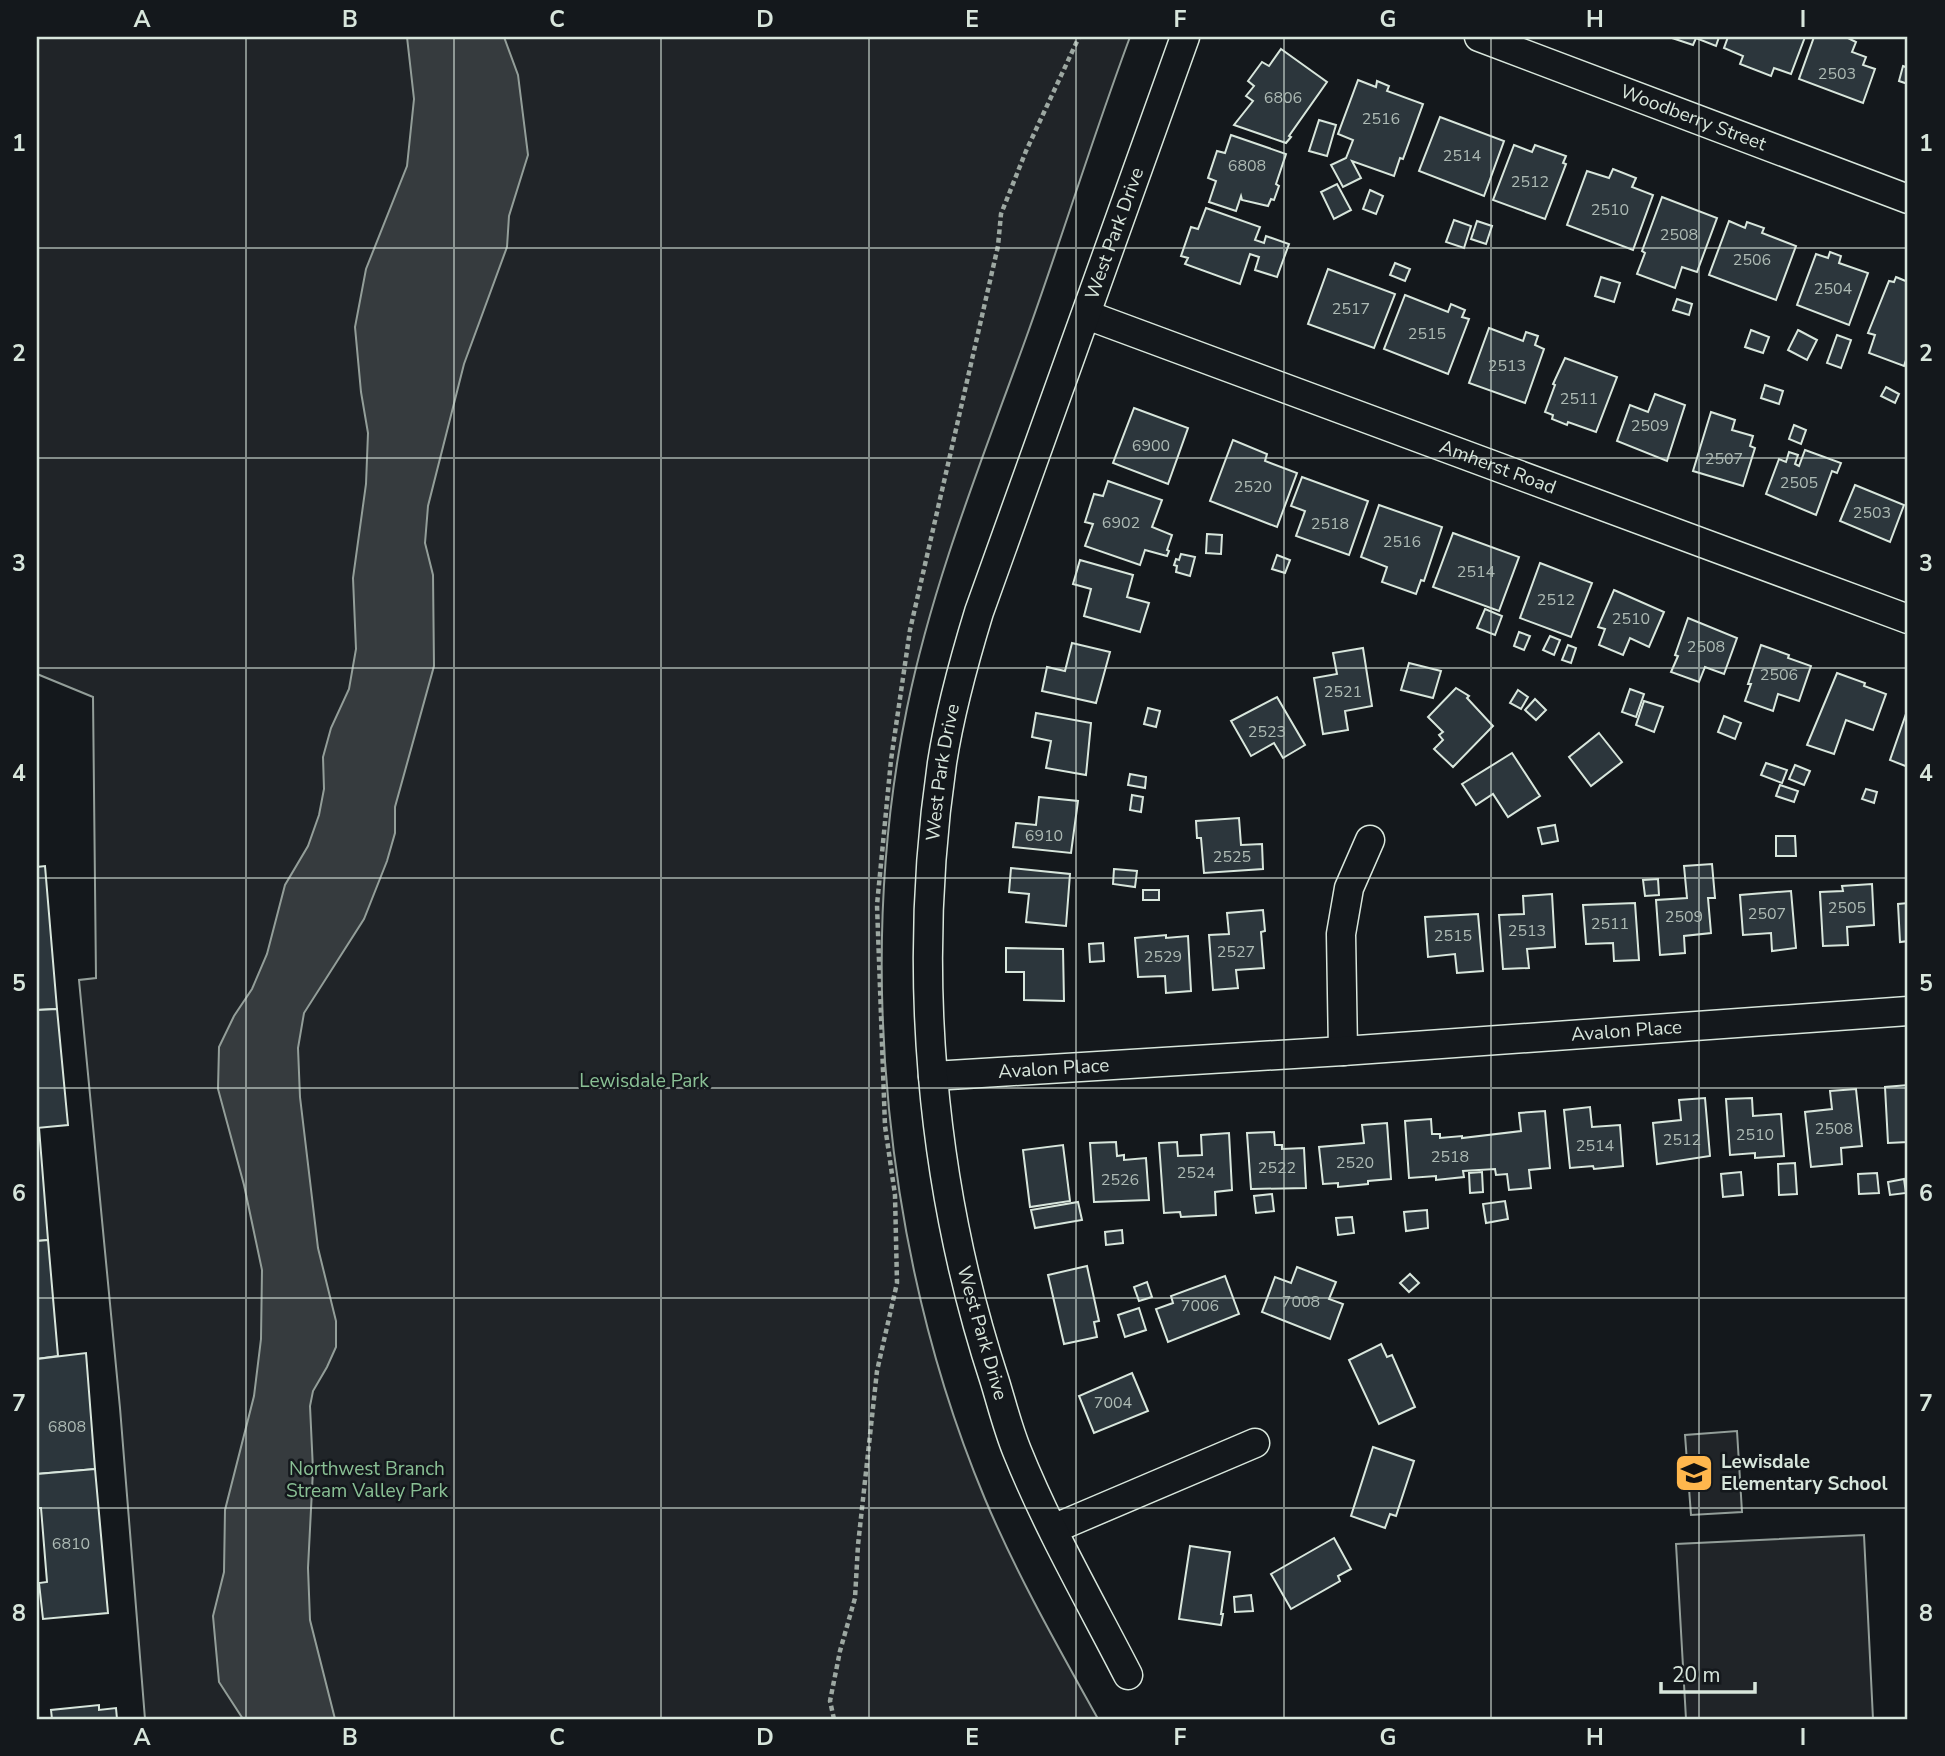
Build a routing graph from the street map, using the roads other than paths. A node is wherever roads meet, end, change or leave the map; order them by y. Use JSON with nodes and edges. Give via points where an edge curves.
{"nodes":[{"id":1,"x":1185,"y":37,"type":"edge"},
{"id":2,"x":1479,"y":37,"type":"edge"},
{"id":3,"x":1908,"y":199,"type":"edge"},
{"id":4,"x":1087,"y":315,"type":"junction"},
{"id":5,"x":1908,"y":619,"type":"edge"},
{"id":6,"x":1370,"y":840,"type":"dead end"},
{"id":7,"x":1908,"y":1011,"type":"edge"},
{"id":8,"x":1343,"y":1051,"type":"junction"},
{"id":9,"x":933,"y":1076,"type":"junction"},
{"id":10,"x":1255,"y":1443,"type":"dead end"},
{"id":11,"x":1053,"y":1529,"type":"junction"},
{"id":12,"x":1128,"y":1675,"type":"dead end"}],
"edges":[{"from":1,"to":4,"type":"street","name":"West Park Drive"},
{"from":2,"to":3,"type":"street","name":"Woodberry Street"},
{"from":4,"to":5,"type":"street","name":"Amherst Road"},
{"from":4,"to":9,"type":"street","name":"West Park Drive","via":[[979,612],[953,703],[942,760],[928,904]]},
{"from":6,"to":8,"type":"street","via":[[1349,888],[1341,934]]},
{"from":7,"to":8,"type":"street","name":"Avalon Place"},
{"from":8,"to":9,"type":"street","name":"Avalon Place"},
{"from":9,"to":11,"type":"street","name":"West Park Drive","via":[[940,1149],[971,1303],[1016,1448]]},
{"from":10,"to":11,"type":"street"},
{"from":11,"to":12,"type":"street","name":"West Park Drive"}]}
